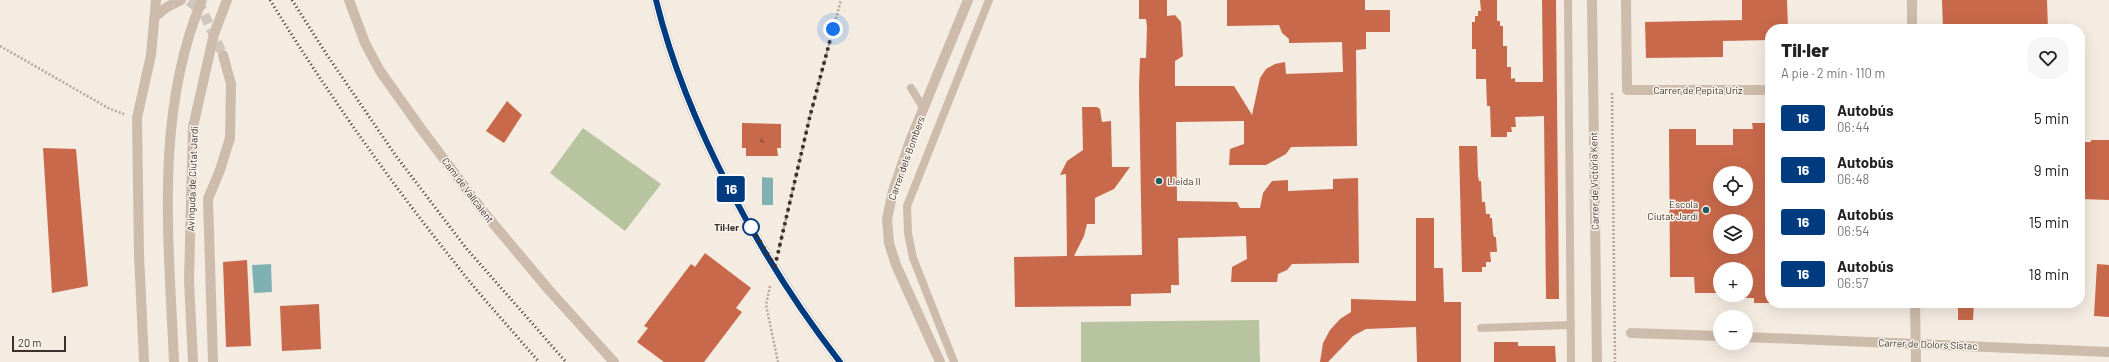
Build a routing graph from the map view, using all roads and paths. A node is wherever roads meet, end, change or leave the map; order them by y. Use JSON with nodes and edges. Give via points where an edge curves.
{"nodes":[{"id":1,"x":156,"y":0,"type":"edge"},
{"id":2,"x":182,"y":0,"type":"edge"},
{"id":3,"x":189,"y":0,"type":"edge"},
{"id":4,"x":202,"y":0,"type":"edge"},
{"id":5,"x":227,"y":0,"type":"edge"},
{"id":6,"x":349,"y":0,"type":"edge"},
{"id":7,"x":656,"y":0,"type":"edge"},
{"id":8,"x":841,"y":0,"type":"edge"},
{"id":9,"x":968,"y":0,"type":"edge"},
{"id":10,"x":989,"y":0,"type":"edge"},
{"id":11,"x":1568,"y":0,"type":"edge"},
{"id":12,"x":1592,"y":0,"type":"edge"},
{"id":13,"x":1626,"y":0,"type":"edge"},
{"id":14,"x":1912,"y":0,"type":"edge"},
{"id":15,"x":156,"y":16,"type":"junction"},
{"id":16,"x":1912,"y":24,"type":"edge"},
{"id":17,"x":0,"y":46,"type":"edge"},
{"id":18,"x":223,"y":55,"type":"tunnel mouth"},
{"id":19,"x":1612,"y":87,"type":"dead end"},
{"id":20,"x":911,"y":88,"type":"dead end"},
{"id":21,"x":1765,"y":90,"type":"edge"},
{"id":22,"x":924,"y":109,"type":"junction"},
{"id":23,"x":137,"y":118,"type":"junction"},
{"id":24,"x":775,"y":266,"type":"junction"},
{"id":25,"x":1915,"y":308,"type":"edge"},
{"id":26,"x":1571,"y":324,"type":"junction"},
{"id":27,"x":1481,"y":328,"type":"dead end"},
{"id":28,"x":1631,"y":333,"type":"dead end"},
{"id":29,"x":1713,"y":336,"type":"edge"},
{"id":30,"x":1753,"y":337,"type":"edge"},
{"id":31,"x":1916,"y":344,"type":"junction"},
{"id":32,"x":2109,"y":352,"type":"edge"},
{"id":33,"x":144,"y":362,"type":"edge"},
{"id":34,"x":174,"y":362,"type":"edge"},
{"id":35,"x":192,"y":362,"type":"edge"},
{"id":36,"x":213,"y":362,"type":"edge"},
{"id":37,"x":614,"y":362,"type":"edge"},
{"id":38,"x":778,"y":362,"type":"edge"},
{"id":39,"x":840,"y":362,"type":"edge"},
{"id":40,"x":940,"y":362,"type":"edge"},
{"id":41,"x":954,"y":362,"type":"edge"},
{"id":42,"x":1571,"y":362,"type":"edge"},
{"id":43,"x":1597,"y":362,"type":"edge"},
{"id":44,"x":1615,"y":362,"type":"edge"},
{"id":45,"x":1916,"y":362,"type":"edge"}],
"edges":[{"from":1,"to":15,"type":"street"},
{"from":2,"to":3,"type":"street"},
{"from":2,"to":15,"type":"street"},
{"from":4,"to":34,"type":"street","via":[[184,54],[171,124],[168,227]]},
{"from":5,"to":35,"type":"street","name":"Avinguda de Ciutat Jardí","via":[[214,34],[193,127],[189,281]]},
{"from":6,"to":37,"type":"street","name":"Camí de Vallcalent","via":[[365,43],[380,71],[418,124],[486,215]]},
{"from":7,"to":24,"type":"street","via":[[672,57],[713,154]]},
{"from":8,"to":24,"type":"path","via":[[810,116]]},
{"from":9,"to":22,"type":"street","name":"Carrer dels Bombers"},
{"from":10,"to":41,"type":"lane","via":[[907,206],[908,233],[913,258]]},
{"from":11,"to":26,"type":"lane"},
{"from":12,"to":43,"type":"street","name":"Carrer de Victòria Kent"},
{"from":13,"to":21,"type":"street","name":"Carrer de Pepita Uriz","via":[[1627,90]]},
{"from":14,"to":16,"type":"street"},
{"from":15,"to":23,"type":"street","via":[[151,55]]},
{"from":17,"to":23,"type":"path","via":[[110,109]]},
{"from":18,"to":36,"type":"street","via":[[232,84],[230,138],[208,199]]},
{"from":19,"to":44,"type":"path"},
{"from":20,"to":22,"type":"lane"},
{"from":22,"to":40,"type":"street","name":"Carrer dels Bombers","via":[[893,191],[886,219],[889,243],[896,264]]},
{"from":23,"to":33,"type":"street"},
{"from":24,"to":38,"type":"path","via":[[766,305]]},
{"from":24,"to":39,"type":"street","via":[[811,325]]},
{"from":25,"to":31,"type":"street"},
{"from":26,"to":27,"type":"lane"},
{"from":26,"to":42,"type":"lane"},
{"from":28,"to":29,"type":"street"},
{"from":30,"to":31,"type":"street","name":"Carrer de Dolors Sistac"},
{"from":31,"to":32,"type":"street","name":"Carrer de Dolors Sistac"},
{"from":31,"to":45,"type":"street"}]}
